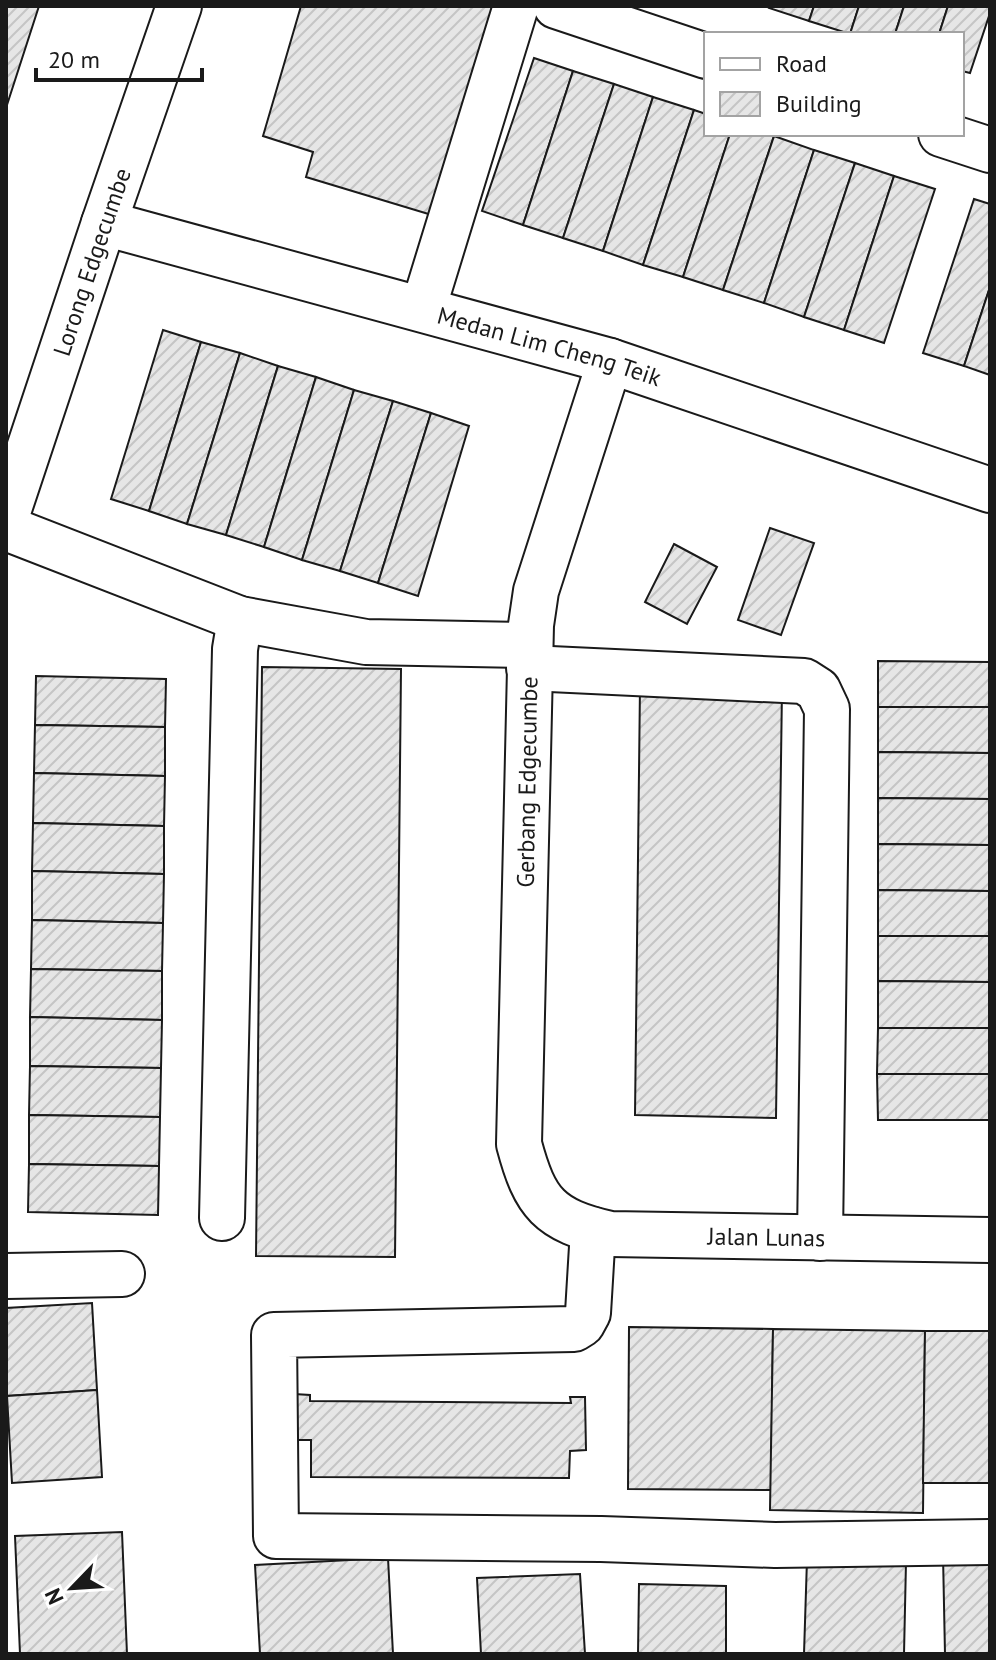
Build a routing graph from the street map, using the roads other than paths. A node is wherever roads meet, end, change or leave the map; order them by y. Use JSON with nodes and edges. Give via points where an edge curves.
{"nodes":[{"id":1,"x":179,"y":6,"type":"edge"},
{"id":2,"x":516,"y":6,"type":"edge"},
{"id":3,"x":556,"y":6,"type":"edge"},
{"id":4,"x":704,"y":55,"type":"edge"},
{"id":5,"x":947,"y":136,"type":"edge"},
{"id":6,"x":990,"y":150,"type":"edge"},
{"id":7,"x":104,"y":223,"type":"junction"},
{"id":8,"x":423,"y":309,"type":"junction"},
{"id":9,"x":610,"y":361,"type":"junction"},
{"id":10,"x":990,"y":490,"type":"edge"},
{"id":11,"x":6,"y":518,"type":"edge"},
{"id":12,"x":6,"y":528,"type":"edge"},
{"id":13,"x":240,"y":619,"type":"junction"},
{"id":14,"x":530,"y":656,"type":"junction"},
{"id":15,"x":548,"y":1208,"type":"joint"},
{"id":16,"x":222,"y":1218,"type":"dead end"},
{"id":17,"x":593,"y":1230,"type":"junction"},
{"id":18,"x":820,"y":1238,"type":"junction"},
{"id":19,"x":990,"y":1240,"type":"edge"},
{"id":20,"x":122,"y":1274,"type":"dead end"},
{"id":21,"x":6,"y":1276,"type":"edge"},
{"id":22,"x":990,"y":1542,"type":"edge"}],
"edges":[{"from":1,"to":7,"type":"street","name":"Lorong Edgecumbe"},
{"from":2,"to":8,"type":"street"},
{"from":3,"to":4,"type":"street"},
{"from":5,"to":6,"type":"street"},
{"from":7,"to":8,"type":"street","name":"Medan Lim Cheng Teik"},
{"from":7,"to":11,"type":"street","name":"Lorong Edgecumbe"},
{"from":8,"to":9,"type":"street","name":"Medan Lim Cheng Teik"},
{"from":9,"to":10,"type":"street","name":"Medan Lim Cheng Teik"},
{"from":9,"to":14,"type":"street","name":"Gerbang Edgecumbe","via":[[536,591]]},
{"from":12,"to":13,"type":"street"},
{"from":13,"to":14,"type":"street","via":[[366,642]]},
{"from":13,"to":16,"type":"street","via":[[235,649]]},
{"from":14,"to":15,"type":"street","name":"Gerbang Edgecumbe","via":[[519,1144],[529,1181]]},
{"from":14,"to":18,"type":"street","via":[[804,681],[818,690],[827,709]]},
{"from":15,"to":17,"type":"street","name":"Jalan Lunas"},
{"from":17,"to":18,"type":"street","name":"Jalan Lunas"},
{"from":17,"to":22,"type":"street","via":[[588,1313],[574,1329],[274,1335],[276,1536],[775,1545]]},
{"from":18,"to":19,"type":"street","name":"Jalan Lunas"},
{"from":20,"to":21,"type":"street"}]}
